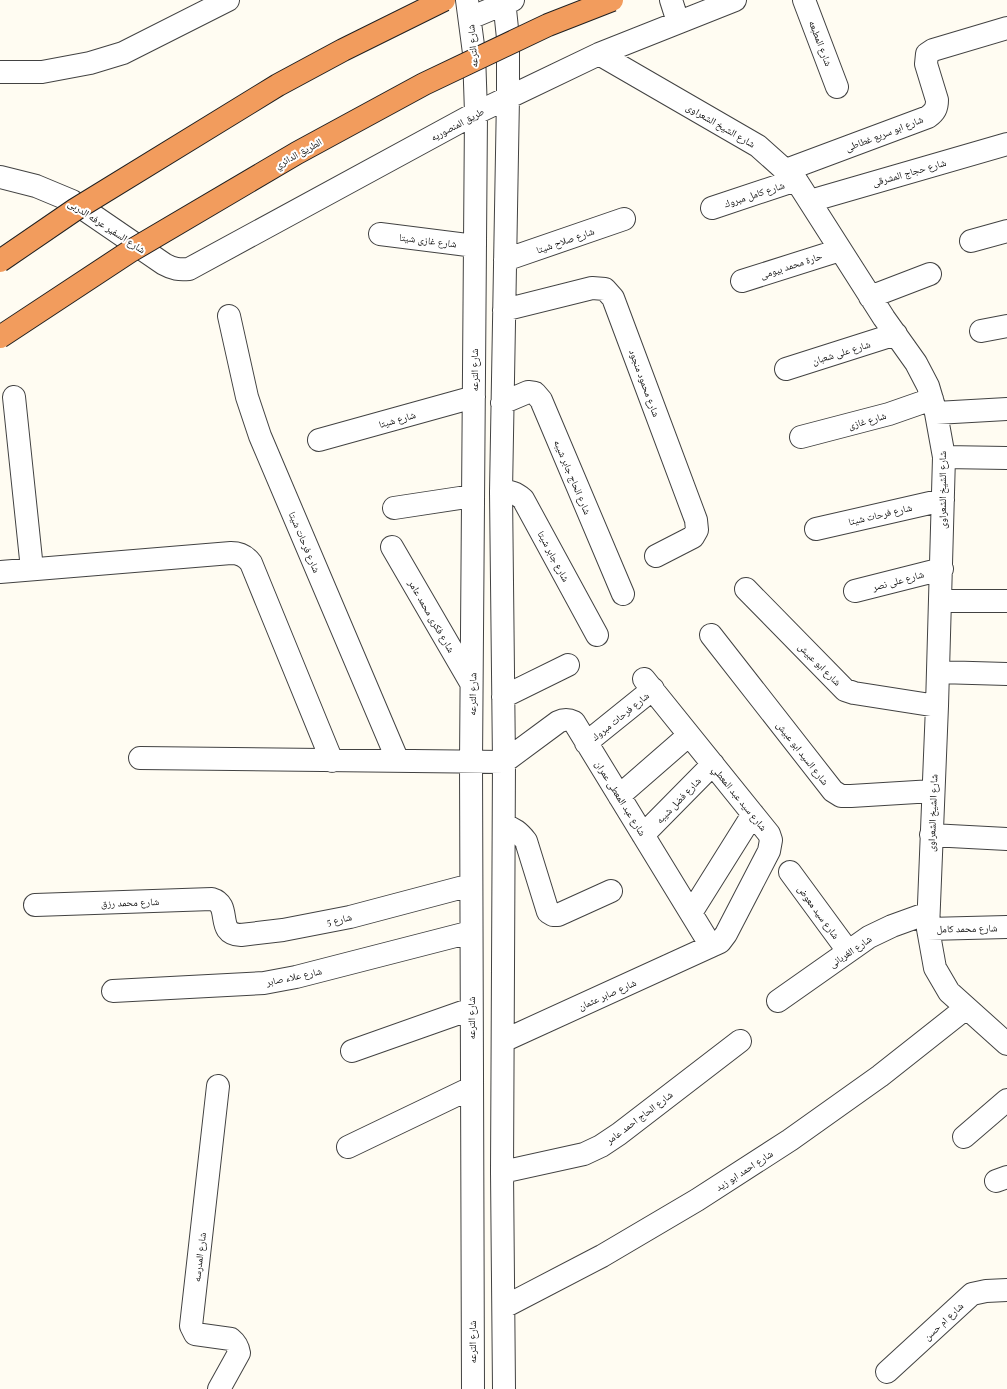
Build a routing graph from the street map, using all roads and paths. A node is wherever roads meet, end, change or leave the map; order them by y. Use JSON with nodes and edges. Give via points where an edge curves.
{"nodes":[{"id":1,"x":228,"y":0,"type":"edge"},
{"id":2,"x":444,"y":0,"type":"edge"},
{"id":3,"x":612,"y":0,"type":"edge"},
{"id":4,"x":671,"y":0,"type":"edge"},
{"id":5,"x":735,"y":0,"type":"edge"},
{"id":6,"x":804,"y":0,"type":"edge"},
{"id":7,"x":507,"y":1,"type":"edge"},
{"id":8,"x":468,"y":9,"type":"edge"},
{"id":9,"x":678,"y":22,"type":"junction"},
{"id":10,"x":1007,"y":28,"type":"edge"},
{"id":11,"x":599,"y":54,"type":"junction"},
{"id":12,"x":0,"y":72,"type":"edge"},
{"id":13,"x":837,"y":86,"type":"dead end"},
{"id":14,"x":508,"y":97,"type":"junction"},
{"id":15,"x":476,"y":113,"type":"junction"},
{"id":16,"x":1007,"y":144,"type":"edge"},
{"id":17,"x":791,"y":175,"type":"junction"},
{"id":18,"x":0,"y":177,"type":"edge"},
{"id":19,"x":810,"y":201,"type":"junction"},
{"id":20,"x":712,"y":208,"type":"dead end"},
{"id":21,"x":624,"y":219,"type":"dead end"},
{"id":22,"x":1007,"y":230,"type":"edge"},
{"id":23,"x":380,"y":234,"type":"dead end"},
{"id":24,"x":971,"y":241,"type":"dead end"},
{"id":25,"x":475,"y":246,"type":"junction"},
{"id":26,"x":840,"y":250,"type":"junction"},
{"id":27,"x":0,"y":260,"type":"edge"},
{"id":28,"x":505,"y":260,"type":"junction"},
{"id":29,"x":189,"y":269,"type":"joint"},
{"id":30,"x":930,"y":274,"type":"dead end"},
{"id":31,"x":742,"y":281,"type":"dead end"},
{"id":32,"x":870,"y":297,"type":"junction"},
{"id":33,"x":504,"y":310,"type":"junction"},
{"id":34,"x":229,"y":316,"type":"dead end"},
{"id":35,"x":1007,"y":326,"type":"edge"},
{"id":36,"x":981,"y":331,"type":"dead end"},
{"id":37,"x":896,"y":334,"type":"junction"},
{"id":38,"x":0,"y":338,"type":"edge"},
{"id":39,"x":786,"y":369,"type":"dead end"},
{"id":40,"x":14,"y":397,"type":"dead end"},
{"id":41,"x":474,"y":397,"type":"junction"},
{"id":42,"x":502,"y":403,"type":"junction"},
{"id":43,"x":934,"y":406,"type":"junction"},
{"id":44,"x":1007,"y":409,"type":"edge"},
{"id":45,"x":801,"y":437,"type":"dead end"},
{"id":46,"x":319,"y":440,"type":"dead end"},
{"id":47,"x":944,"y":457,"type":"junction"},
{"id":48,"x":1007,"y":458,"type":"edge"},
{"id":49,"x":501,"y":492,"type":"junction"},
{"id":50,"x":473,"y":496,"type":"junction"},
{"id":51,"x":943,"y":500,"type":"junction"},
{"id":52,"x":394,"y":508,"type":"dead end"},
{"id":53,"x":816,"y":529,"type":"dead end"},
{"id":54,"x":392,"y":547,"type":"dead end"},
{"id":55,"x":656,"y":556,"type":"dead end"},
{"id":56,"x":32,"y":569,"type":"junction"},
{"id":57,"x":942,"y":569,"type":"junction"},
{"id":58,"x":0,"y":572,"type":"edge"},
{"id":59,"x":746,"y":589,"type":"dead end"},
{"id":60,"x":855,"y":591,"type":"dead end"},
{"id":61,"x":623,"y":594,"type":"dead end"},
{"id":62,"x":941,"y":600,"type":"junction"},
{"id":63,"x":1007,"y":601,"type":"edge"},
{"id":64,"x":597,"y":635,"type":"dead end"},
{"id":65,"x":711,"y":635,"type":"dead end"},
{"id":66,"x":568,"y":665,"type":"dead end"},
{"id":67,"x":938,"y":672,"type":"junction"},
{"id":68,"x":1007,"y":674,"type":"edge"},
{"id":69,"x":472,"y":684,"type":"junction"},
{"id":70,"x":648,"y":684,"type":"joint"},
{"id":71,"x":503,"y":698,"type":"junction"},
{"id":72,"x":937,"y":706,"type":"junction"},
{"id":73,"x":689,"y":734,"type":"junction"},
{"id":74,"x":586,"y":743,"type":"junction"},
{"id":75,"x":140,"y":758,"type":"dead end"},
{"id":76,"x":332,"y":760,"type":"junction"},
{"id":77,"x":398,"y":761,"type":"junction"},
{"id":78,"x":470,"y":762,"type":"junction"},
{"id":79,"x":504,"y":762,"type":"junction"},
{"id":80,"x":713,"y":764,"type":"junction"},
{"id":81,"x":933,"y":791,"type":"junction"},
{"id":82,"x":619,"y":796,"type":"junction"},
{"id":83,"x":753,"y":814,"type":"junction"},
{"id":84,"x":504,"y":826,"type":"junction"},
{"id":85,"x":644,"y":835,"type":"junction"},
{"id":86,"x":931,"y":835,"type":"junction"},
{"id":87,"x":1007,"y":839,"type":"edge"},
{"id":88,"x":790,"y":872,"type":"dead end"},
{"id":89,"x":471,"y":885,"type":"junction"},
{"id":90,"x":611,"y":891,"type":"dead end"},
{"id":91,"x":35,"y":905,"type":"dead end"},
{"id":92,"x":222,"y":908,"type":"joint"},
{"id":93,"x":691,"y":913,"type":"junction"},
{"id":94,"x":928,"y":921,"type":"junction"},
{"id":95,"x":1007,"y":927,"type":"edge"},
{"id":96,"x":471,"y":932,"type":"junction"},
{"id":97,"x":712,"y":946,"type":"junction"},
{"id":98,"x":848,"y":951,"type":"junction"},
{"id":99,"x":113,"y":991,"type":"dead end"},
{"id":100,"x":778,"y":1001,"type":"dead end"},
{"id":101,"x":966,"y":1008,"type":"junction"},
{"id":102,"x":471,"y":1010,"type":"junction"},
{"id":103,"x":503,"y":1041,"type":"junction"},
{"id":104,"x":740,"y":1041,"type":"dead end"},
{"id":105,"x":1007,"y":1044,"type":"edge"},
{"id":106,"x":352,"y":1051,"type":"dead end"},
{"id":107,"x":218,"y":1086,"type":"dead end"},
{"id":108,"x":471,"y":1088,"type":"junction"},
{"id":109,"x":1007,"y":1100,"type":"edge"},
{"id":110,"x":964,"y":1137,"type":"dead end"},
{"id":111,"x":348,"y":1147,"type":"dead end"},
{"id":112,"x":502,"y":1172,"type":"junction"},
{"id":113,"x":1007,"y":1290,"type":"edge"},
{"id":114,"x":504,"y":1306,"type":"junction"},
{"id":115,"x":888,"y":1372,"type":"dead end"},
{"id":116,"x":218,"y":1389,"type":"edge"},
{"id":117,"x":472,"y":1389,"type":"edge"},
{"id":118,"x":504,"y":1389,"type":"edge"}],
"edges":[{"from":1,"to":12,"type":"street","via":[[123,53],[90,63],[42,72]]},
{"from":2,"to":27,"type":"highway","bridge":true,"via":[[278,85],[76,209]]},
{"from":3,"to":38,"type":"highway","name":"الطريق الدائري","bridge":true,"via":[[548,25],[424,84],[297,153],[129,252]]},
{"from":4,"to":9,"type":"street"},
{"from":5,"to":9,"type":"street","name":"طريق المنصوريه"},
{"from":6,"to":13,"type":"street","name":"شارع المطبعه"},
{"from":7,"to":8,"type":"street"},
{"from":7,"to":14,"type":"street"},
{"from":8,"to":15,"type":"street","name":"شارع الترعه","via":[[474,53]]},
{"from":9,"to":11,"type":"street","name":"طريق المنصوريه"},
{"from":10,"to":17,"type":"street","name":"شارع ابو سريع غطاطى","via":[[932,50],[927,54],[926,64],[937,100],[935,112]]},
{"from":11,"to":14,"type":"street","name":"طريق المنصوريه"},
{"from":11,"to":17,"type":"street","name":"شارع الشيخ الشعراوى","via":[[758,146]]},
{"from":14,"to":15,"type":"street","name":"طريق المنصوريه"},
{"from":14,"to":28,"type":"street"},
{"from":15,"to":25,"type":"street","name":"شارع الترعه"},
{"from":15,"to":29,"type":"street","name":"طريق المنصوريه"},
{"from":16,"to":19,"type":"street","name":"شارع حجاج المشرقى"},
{"from":17,"to":19,"type":"street","name":"شارع الشيخ الشعراوى"},
{"from":17,"to":20,"type":"street","name":"شارع كامل مبروك"},
{"from":18,"to":29,"type":"street","name":"شارع السفير عرفه الدربى","via":[[36,186],[72,201],[164,264],[181,270]]},
{"from":19,"to":26,"type":"street","name":"شارع الشيخ الشعراوى"},
{"from":21,"to":28,"type":"street","name":"شارع صلاح شيتا"},
{"from":22,"to":24,"type":"street"},
{"from":23,"to":25,"type":"street","name":"شارع غازى شيتا"},
{"from":25,"to":41,"type":"street","name":"شارع الترعه"},
{"from":26,"to":31,"type":"street","name":"حارة محمد بيومى"},
{"from":26,"to":32,"type":"street","name":"شارع الشيخ الشعراوى"},
{"from":28,"to":33,"type":"street"},
{"from":30,"to":32,"type":"street"},
{"from":32,"to":37,"type":"street","name":"شارع الشيخ الشعراوى"},
{"from":33,"to":42,"type":"street"},
{"from":33,"to":55,"type":"street","name":"شارع محمود منجود","via":[[592,288],[605,289],[613,298],[696,520],[697,530],[693,537]]},
{"from":34,"to":77,"type":"street","name":"شارع فرحات شيتا","via":[[247,397],[260,436]]},
{"from":35,"to":36,"type":"street"},
{"from":37,"to":39,"type":"street","name":"شارع على شعبان"},
{"from":37,"to":43,"type":"street","name":"شارع الشيخ الشعراوى","via":[[916,363],[928,386]]},
{"from":40,"to":56,"type":"street"},
{"from":41,"to":46,"type":"street","name":"شارع شيتا"},
{"from":41,"to":50,"type":"street","name":"شارع الترعه"},
{"from":42,"to":49,"type":"street"},
{"from":42,"to":61,"type":"street","name":"شارع الحاج جابر شيبه","via":[[528,392],[535,393],[541,400]]},
{"from":43,"to":44,"type":"street","name":"شارع غازى"},
{"from":43,"to":45,"type":"street","name":"شارع غازى","via":[[889,414]]},
{"from":43,"to":47,"type":"street","name":"شارع الشيخ الشعراوى"},
{"from":47,"to":48,"type":"street"},
{"from":47,"to":51,"type":"street","name":"شارع الشيخ الشعراوى"},
{"from":49,"to":64,"type":"street","name":"شارع جابر شيتا","via":[[516,493],[523,500]]},
{"from":49,"to":71,"type":"street"},
{"from":50,"to":52,"type":"street"},
{"from":50,"to":69,"type":"street","name":"شارع الترعه"},
{"from":51,"to":53,"type":"street","name":"شارع فرحات شيتا"},
{"from":51,"to":57,"type":"street","name":"شارع الشيخ الشعراوى"},
{"from":54,"to":69,"type":"street","name":"شارع فكرى محمد عامر"},
{"from":56,"to":58,"type":"street"},
{"from":56,"to":76,"type":"street","via":[[231,553],[243,555],[251,563]]},
{"from":57,"to":60,"type":"street","name":"شارع على نصر"},
{"from":57,"to":62,"type":"street","name":"شارع الشيخ الشعراوى"},
{"from":59,"to":72,"type":"street","name":"شارع ابو عبيش","via":[[845,690]]},
{"from":62,"to":63,"type":"street"},
{"from":62,"to":67,"type":"street","name":"شارع الشيخ الشعراوى"},
{"from":65,"to":81,"type":"street","name":"شارع السيد ابو عبيش","via":[[833,791],[841,796],[851,796]]},
{"from":66,"to":71,"type":"street"},
{"from":67,"to":68,"type":"street"},
{"from":67,"to":72,"type":"street","name":"شارع الشيخ الشعراوى"},
{"from":69,"to":78,"type":"street","name":"شارع الترعه"},
{"from":70,"to":73,"type":"street","name":"شارع سيد عبد المعطي"},
{"from":70,"to":74,"type":"street","name":"شارع فرحات مبروك"},
{"from":71,"to":79,"type":"street"},
{"from":72,"to":81,"type":"street","name":"شارع الشيخ الشعراوى"},
{"from":73,"to":80,"type":"street","name":"شارع سيد عبد المعطي"},
{"from":73,"to":82,"type":"street"},
{"from":74,"to":79,"type":"street","name":"شارع عبد المعطى عمران","via":[[574,722],[563,719]]},
{"from":74,"to":82,"type":"street","name":"شارع عبد المعطى عمران"},
{"from":75,"to":76,"type":"street"},
{"from":76,"to":77,"type":"street"},
{"from":77,"to":78,"type":"street"},
{"from":78,"to":79,"type":"street"},
{"from":78,"to":89,"type":"street","name":"شارع الترعه"},
{"from":79,"to":84,"type":"street"},
{"from":80,"to":83,"type":"street","name":"شارع سيد عبد المعطي"},
{"from":80,"to":85,"type":"street","name":"شارع فضل شيبه"},
{"from":81,"to":86,"type":"street","name":"شارع الشيخ الشعراوى"},
{"from":82,"to":85,"type":"street","name":"شارع عبد المعطى عمران"},
{"from":83,"to":93,"type":"street"},
{"from":83,"to":97,"type":"street","name":"شارع سيد عبد المعطي","via":[[769,834],[769,851],[726,934],[720,942]]},
{"from":84,"to":90,"type":"street","via":[[520,833],[526,841],[548,912],[558,915]]},
{"from":84,"to":103,"type":"street"},
{"from":85,"to":93,"type":"street","name":"شارع عبد المعطى عمران"},
{"from":86,"to":87,"type":"street"},
{"from":86,"to":94,"type":"street","name":"شارع الشيخ الشعراوى"},
{"from":88,"to":98,"type":"street","name":"شارع سيد معوض"},
{"from":89,"to":92,"type":"street","name":"شارع 5","via":[[337,920],[241,935],[229,932]]},
{"from":89,"to":96,"type":"street","name":"شارع الترعه"},
{"from":91,"to":92,"type":"street","name":"شارع محمد رزق","via":[[212,899],[220,903]]},
{"from":93,"to":97,"type":"street","name":"شارع عبد المعطى عمران"},
{"from":94,"to":95,"type":"street","name":"شارع محمد كامل"},
{"from":94,"to":98,"type":"street","name":"شارع الغربانى","via":[[892,926]]},
{"from":94,"to":101,"type":"street","name":"شارع الشيخ الشعراوى","via":[[935,968],[949,992]]},
{"from":96,"to":99,"type":"street","name":"شارع علاء صابر","via":[[264,983]]},
{"from":96,"to":102,"type":"street","name":"شارع الترعه"},
{"from":97,"to":103,"type":"street","name":"شارع صابر عثمان"},
{"from":98,"to":100,"type":"street","name":"شارع الغربانى"},
{"from":101,"to":105,"type":"street","name":"شارع الشيخ الشعراوى"},
{"from":101,"to":114,"type":"street","name":"شارع احمد ابو زيد","via":[[880,1076],[790,1140],[697,1200],[602,1256]]},
{"from":102,"to":106,"type":"street"},
{"from":102,"to":108,"type":"street","name":"شارع الترعه"},
{"from":103,"to":112,"type":"street"},
{"from":104,"to":112,"type":"street","name":"شارع الحاج احمد عامر","via":[[601,1146],[584,1154]]},
{"from":107,"to":116,"type":"street","name":"شارع المدرسه","via":[[191,1326],[195,1334],[236,1342],[239,1353]]},
{"from":108,"to":111,"type":"street"},
{"from":108,"to":117,"type":"street","name":"شارع الترعه"},
{"from":109,"to":110,"type":"street"},
{"from":112,"to":114,"type":"street"},
{"from":113,"to":115,"type":"street","name":"شارع ام حسن","via":[[972,1294]]},
{"from":114,"to":118,"type":"street"}]}
